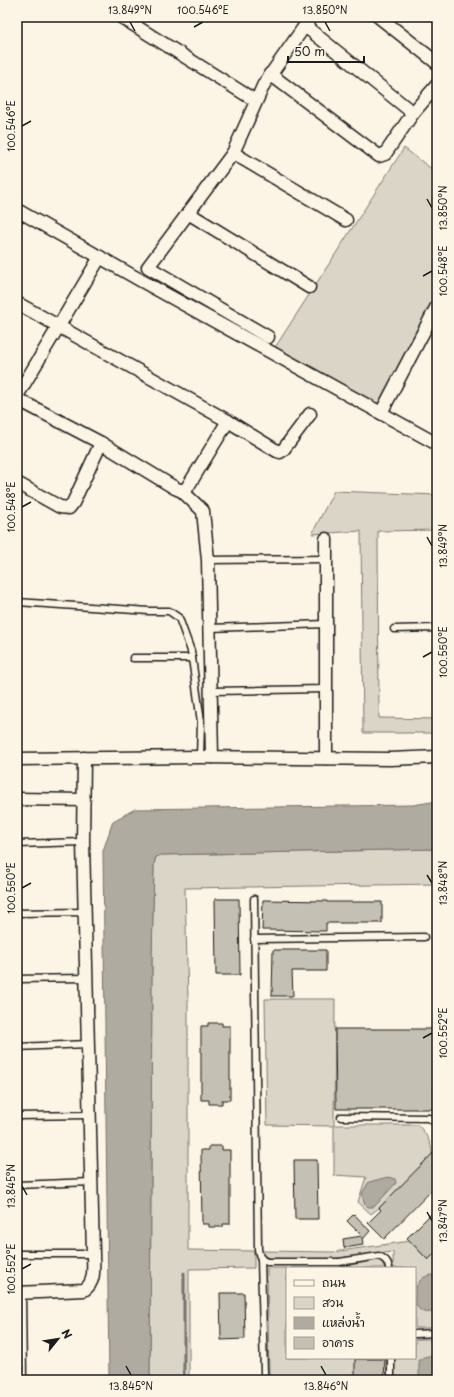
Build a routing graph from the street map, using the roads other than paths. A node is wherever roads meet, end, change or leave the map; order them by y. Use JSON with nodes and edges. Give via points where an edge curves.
{"nodes":[{"id":1,"x":122,"y":17,"type":"edge"},
{"id":2,"x":379,"y":17,"type":"edge"},
{"id":3,"x":308,"y":21,"type":"edge"},
{"id":4,"x":437,"y":63,"type":"edge"},
{"id":5,"x":270,"y":74,"type":"junction"},
{"id":6,"x":437,"y":85,"type":"edge"},
{"id":7,"x":256,"y":101,"type":"junction"},
{"id":8,"x":413,"y":113,"type":"junction"},
{"id":9,"x":233,"y":153,"type":"junction"},
{"id":10,"x":17,"y":210,"type":"edge"},
{"id":11,"x":188,"y":213,"type":"junction"},
{"id":12,"x":346,"y":220,"type":"dead end"},
{"id":13,"x":100,"y":258,"type":"junction"},
{"id":14,"x":309,"y":287,"type":"dead end"},
{"id":15,"x":17,"y":303,"type":"edge"},
{"id":16,"x":437,"y":306,"type":"edge"},
{"id":17,"x":59,"y":327,"type":"junction"},
{"id":18,"x":268,"y":337,"type":"dead end"},
{"id":19,"x":17,"y":398,"type":"edge"},
{"id":20,"x":380,"y":413,"type":"junction"},
{"id":21,"x":310,"y":414,"type":"dead end"},
{"id":22,"x":228,"y":421,"type":"junction"},
{"id":23,"x":101,"y":443,"type":"junction"},
{"id":24,"x":437,"y":444,"type":"edge"},
{"id":25,"x":17,"y":483,"type":"edge"},
{"id":26,"x":182,"y":491,"type":"junction"},
{"id":27,"x":326,"y":538,"type":"dead end"},
{"id":28,"x":326,"y":559,"type":"junction"},
{"id":29,"x":208,"y":560,"type":"junction"},
{"id":30,"x":17,"y":602,"type":"edge"},
{"id":31,"x":326,"y":624,"type":"junction"},
{"id":32,"x":210,"y":628,"type":"junction"},
{"id":33,"x":437,"y":628,"type":"edge"},
{"id":34,"x":394,"y":629,"type":"dead end"},
{"id":35,"x":133,"y":658,"type":"dead end"},
{"id":36,"x":192,"y":658,"type":"junction"},
{"id":37,"x":326,"y":689,"type":"junction"},
{"id":38,"x":211,"y":691,"type":"junction"},
{"id":39,"x":206,"y":757,"type":"junction"},
{"id":40,"x":437,"y":757,"type":"edge"},
{"id":41,"x":84,"y":758,"type":"junction"},
{"id":42,"x":326,"y":758,"type":"junction"},
{"id":43,"x":17,"y":760,"type":"edge"},
{"id":44,"x":17,"y":799,"type":"edge"},
{"id":45,"x":84,"y":800,"type":"junction"},
{"id":46,"x":83,"y":842,"type":"junction"},
{"id":47,"x":17,"y":844,"type":"edge"},
{"id":48,"x":254,"y":899,"type":"dead end"},
{"id":49,"x":85,"y":912,"type":"junction"},
{"id":50,"x":17,"y":913,"type":"edge"},
{"id":51,"x":424,"y":937,"type":"dead end"},
{"id":52,"x":254,"y":939,"type":"junction"},
{"id":53,"x":86,"y":978,"type":"junction"},
{"id":54,"x":17,"y":979,"type":"edge"},
{"id":55,"x":88,"y":1044,"type":"junction"},
{"id":56,"x":17,"y":1048,"type":"edge"},
{"id":57,"x":90,"y":1115,"type":"junction"},
{"id":58,"x":17,"y":1116,"type":"edge"},
{"id":59,"x":341,"y":1117,"type":"dead end"},
{"id":60,"x":437,"y":1124,"type":"edge"},
{"id":61,"x":91,"y":1182,"type":"junction"},
{"id":62,"x":17,"y":1185,"type":"edge"},
{"id":63,"x":17,"y":1254,"type":"edge"},
{"id":64,"x":93,"y":1254,"type":"junction"},
{"id":65,"x":261,"y":1259,"type":"junction"},
{"id":66,"x":389,"y":1267,"type":"edge"},
{"id":67,"x":18,"y":1293,"type":"edge"},
{"id":68,"x":437,"y":1333,"type":"edge"},
{"id":69,"x":416,"y":1334,"type":"edge"},
{"id":70,"x":18,"y":1341,"type":"edge"},
{"id":71,"x":391,"y":1359,"type":"edge"},
{"id":72,"x":20,"y":1380,"type":"edge"},
{"id":73,"x":266,"y":1380,"type":"edge"},
{"id":74,"x":391,"y":1380,"type":"edge"}],
"edges":[{"from":1,"to":7,"type":"street"},
{"from":2,"to":4,"type":"street"},
{"from":3,"to":5,"type":"street"},
{"from":3,"to":8,"type":"street"},
{"from":5,"to":7,"type":"street"},
{"from":5,"to":8,"type":"street","via":[[379,156],[385,154]]},
{"from":6,"to":8,"type":"street"},
{"from":7,"to":9,"type":"street"},
{"from":9,"to":11,"type":"street"},
{"from":9,"to":12,"type":"street"},
{"from":10,"to":13,"type":"street"},
{"from":11,"to":14,"type":"street"},
{"from":11,"to":18,"type":"street","via":[[148,267]]},
{"from":13,"to":17,"type":"street"},
{"from":13,"to":20,"type":"street"},
{"from":15,"to":17,"type":"street"},
{"from":16,"to":20,"type":"street"},
{"from":17,"to":19,"type":"street"},
{"from":17,"to":22,"type":"street"},
{"from":19,"to":23,"type":"street"},
{"from":20,"to":24,"type":"street"},
{"from":21,"to":22,"type":"street","via":[[280,452]]},
{"from":22,"to":26,"type":"street","via":[[187,488]]},
{"from":23,"to":25,"type":"street","via":[[69,508],[60,507]]},
{"from":23,"to":26,"type":"street"},
{"from":26,"to":29,"type":"street","via":[[203,511]]},
{"from":27,"to":28,"type":"street"},
{"from":28,"to":29,"type":"lane"},
{"from":28,"to":31,"type":"street"},
{"from":29,"to":32,"type":"street"},
{"from":30,"to":36,"type":"lane","via":[[169,611],[178,618]]},
{"from":31,"to":32,"type":"lane"},
{"from":31,"to":37,"type":"street"},
{"from":32,"to":38,"type":"street"},
{"from":33,"to":34,"type":"lane"},
{"from":35,"to":36,"type":"lane"},
{"from":36,"to":39,"type":"lane"},
{"from":37,"to":38,"type":"lane"},
{"from":37,"to":42,"type":"street"},
{"from":38,"to":39,"type":"street"},
{"from":39,"to":41,"type":"street"},
{"from":39,"to":42,"type":"street"},
{"from":40,"to":42,"type":"street"},
{"from":41,"to":43,"type":"street"},
{"from":41,"to":45,"type":"street"},
{"from":44,"to":45,"type":"street"},
{"from":45,"to":46,"type":"street"},
{"from":46,"to":47,"type":"lane"},
{"from":46,"to":49,"type":"street"},
{"from":48,"to":52,"type":"lane"},
{"from":49,"to":50,"type":"lane"},
{"from":49,"to":53,"type":"street"},
{"from":51,"to":52,"type":"lane"},
{"from":52,"to":65,"type":"lane","via":[[258,1249]]},
{"from":53,"to":54,"type":"lane"},
{"from":53,"to":55,"type":"street"},
{"from":55,"to":56,"type":"lane"},
{"from":55,"to":57,"type":"street"},
{"from":57,"to":58,"type":"lane"},
{"from":57,"to":61,"type":"street"},
{"from":59,"to":60,"type":"lane","via":[[429,1118]]},
{"from":61,"to":62,"type":"lane"},
{"from":61,"to":64,"type":"street"},
{"from":63,"to":64,"type":"lane"},
{"from":64,"to":67,"type":"street","via":[[92,1280],[84,1290]]},
{"from":65,"to":66,"type":"lane","via":[[267,1262],[339,1262],[379,1256],[385,1258]]},
{"from":65,"to":73,"type":"lane"},
{"from":67,"to":70,"type":"street"},
{"from":68,"to":69,"type":"lane"},
{"from":70,"to":72,"type":"street"},
{"from":71,"to":74,"type":"lane"}]}
